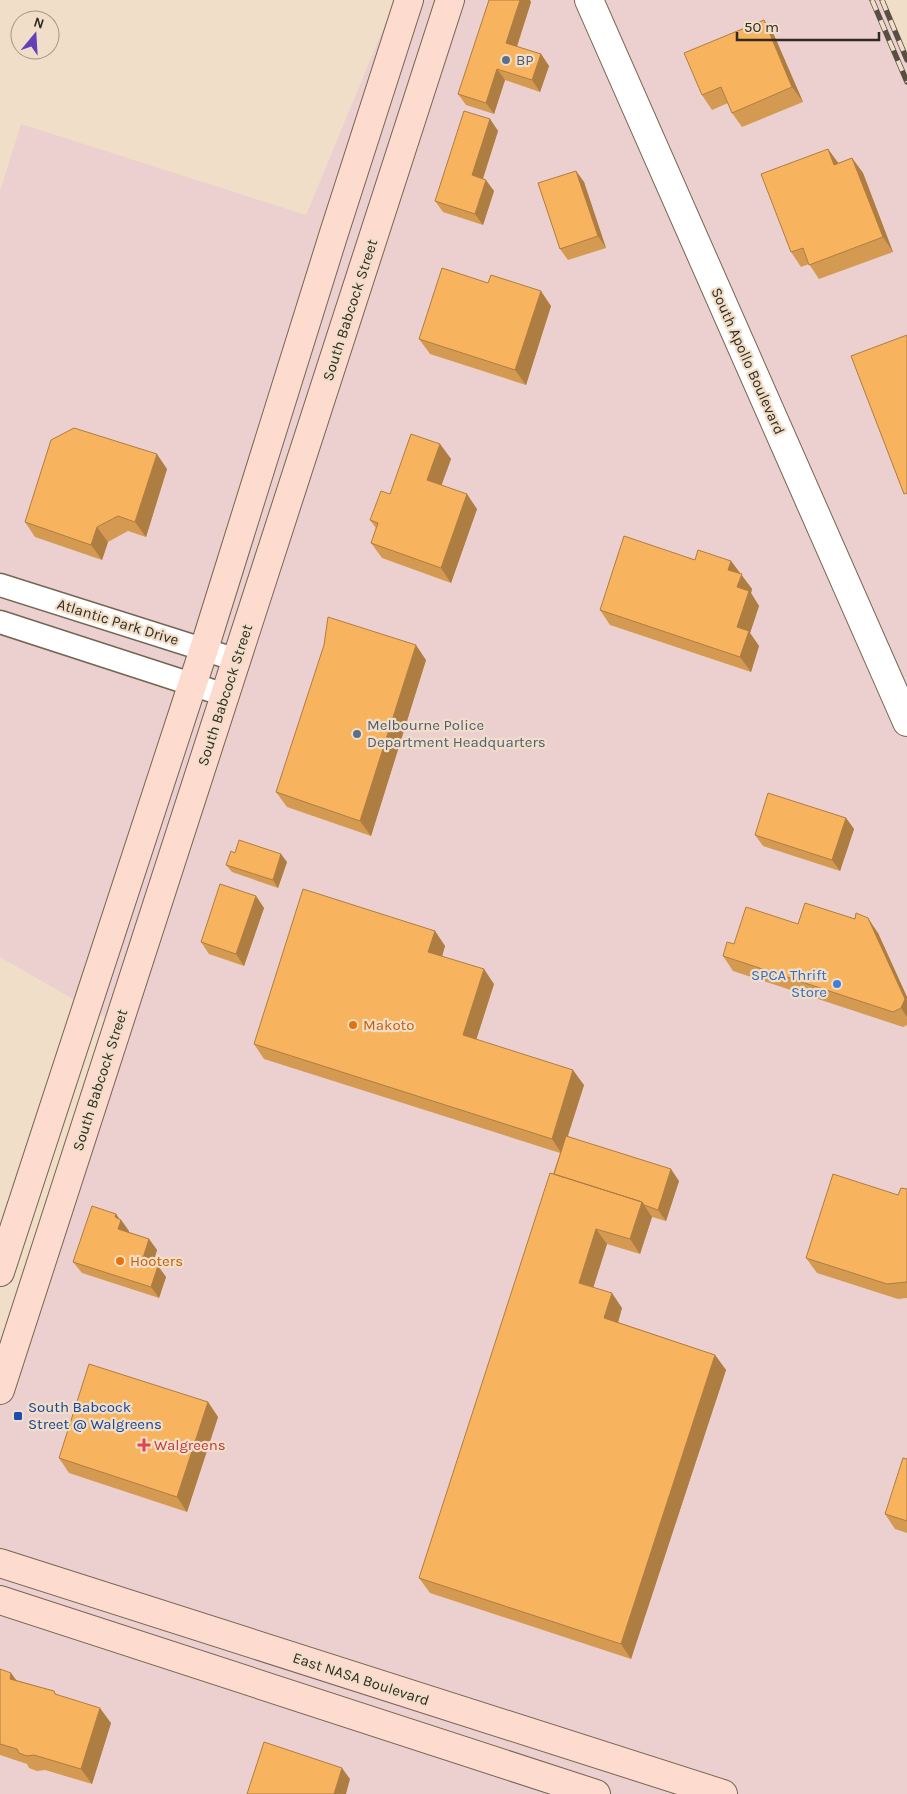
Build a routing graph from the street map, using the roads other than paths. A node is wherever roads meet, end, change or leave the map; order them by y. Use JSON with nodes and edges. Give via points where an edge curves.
{"nodes":[{"id":1,"x":409,"y":0,"type":"edge"},
{"id":2,"x":450,"y":0,"type":"edge"},
{"id":3,"x":589,"y":0,"type":"edge"},
{"id":4,"x":0,"y":585,"type":"edge"},
{"id":5,"x":0,"y":622,"type":"edge"},
{"id":6,"x":204,"y":649,"type":"junction"},
{"id":7,"x":237,"y":660,"type":"junction"},
{"id":8,"x":192,"y":684,"type":"junction"},
{"id":9,"x":225,"y":695,"type":"junction"},
{"id":10,"x":907,"y":722,"type":"edge"},
{"id":11,"x":0,"y":1272,"type":"edge"},
{"id":12,"x":0,"y":1390,"type":"edge"},
{"id":13,"x":0,"y":1563,"type":"edge"},
{"id":14,"x":0,"y":1600,"type":"edge"},
{"id":15,"x":596,"y":1794,"type":"edge"},
{"id":16,"x":723,"y":1794,"type":"edge"}],
"edges":[{"from":1,"to":6,"type":"main road"},
{"from":2,"to":7,"type":"main road","name":"South Babcock Street"},
{"from":3,"to":10,"type":"street","name":"South Apollo Boulevard"},
{"from":4,"to":6,"type":"street","name":"Atlantic Park Drive"},
{"from":5,"to":8,"type":"street"},
{"from":6,"to":7,"type":"street","name":"Atlantic Park Drive"},
{"from":6,"to":8,"type":"main road"},
{"from":7,"to":9,"type":"main road","name":"South Babcock Street"},
{"from":8,"to":9,"type":"street"},
{"from":8,"to":11,"type":"main road"},
{"from":9,"to":12,"type":"main road","name":"South Babcock Street"},
{"from":13,"to":16,"type":"main road","name":"East NASA Boulevard"},
{"from":14,"to":15,"type":"main road"}]}
